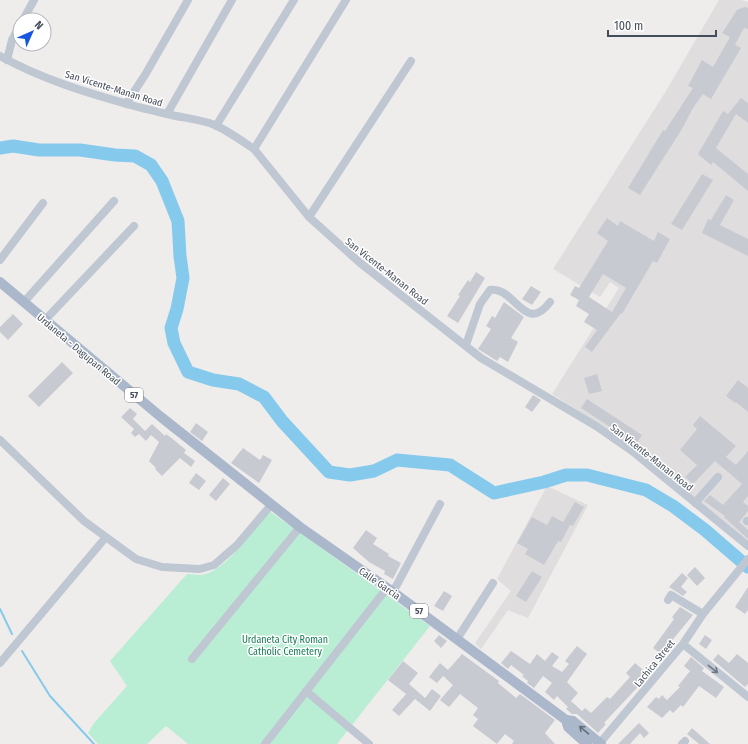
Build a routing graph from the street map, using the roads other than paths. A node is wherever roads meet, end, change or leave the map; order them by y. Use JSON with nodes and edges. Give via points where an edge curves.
{"nodes":[{"id":1,"x":34,"y":0,"type":"edge"},
{"id":2,"x":188,"y":0,"type":"edge"},
{"id":3,"x":232,"y":0,"type":"edge"},
{"id":4,"x":294,"y":0,"type":"edge"},
{"id":5,"x":346,"y":0,"type":"edge"},
{"id":6,"x":27,"y":12,"type":"edge"},
{"id":7,"x":12,"y":40,"type":"edge"},
{"id":8,"x":4,"y":58,"type":"edge"},
{"id":9,"x":411,"y":61,"type":"dead end"},
{"id":10,"x":126,"y":104,"type":"junction"},
{"id":11,"x":167,"y":114,"type":"junction"},
{"id":12,"x":216,"y":126,"type":"junction"},
{"id":13,"x":254,"y":149,"type":"junction"},
{"id":14,"x":114,"y":201,"type":"dead end"},
{"id":15,"x":43,"y":203,"type":"dead end"},
{"id":16,"x":309,"y":217,"type":"junction"},
{"id":17,"x":134,"y":226,"type":"dead end"},
{"id":18,"x":0,"y":260,"type":"edge"},
{"id":19,"x":0,"y":282,"type":"edge"},
{"id":20,"x":24,"y":302,"type":"junction"},
{"id":21,"x":550,"y":302,"type":"dead end"},
{"id":22,"x":45,"y":320,"type":"junction"},
{"id":23,"x":466,"y":345,"type":"junction"},
{"id":24,"x":0,"y":440,"type":"edge"},
{"id":25,"x":718,"y":477,"type":"dead end"},
{"id":26,"x":695,"y":503,"type":"junction"},
{"id":27,"x":440,"y":504,"type":"dead end"},
{"id":28,"x":271,"y":505,"type":"junction"},
{"id":29,"x":300,"y":527,"type":"junction"},
{"id":30,"x":106,"y":537,"type":"junction"},
{"id":31,"x":748,"y":546,"type":"edge"},
{"id":32,"x":748,"y":559,"type":"edge"},
{"id":33,"x":493,"y":583,"type":"dead end"},
{"id":34,"x":390,"y":590,"type":"junction"},
{"id":35,"x":668,"y":600,"type":"dead end"},
{"id":36,"x":703,"y":614,"type":"junction"},
{"id":37,"x":457,"y":639,"type":"junction"},
{"id":38,"x":683,"y":644,"type":"junction"},
{"id":39,"x":192,"y":659,"type":"dead end"},
{"id":40,"x":0,"y":663,"type":"edge"},
{"id":41,"x":306,"y":691,"type":"junction"},
{"id":42,"x":748,"y":697,"type":"edge"},
{"id":43,"x":566,"y":720,"type":"junction"},
{"id":44,"x":265,"y":744,"type":"edge"},
{"id":45,"x":369,"y":744,"type":"edge"},
{"id":46,"x":587,"y":744,"type":"edge"},
{"id":47,"x":600,"y":744,"type":"edge"}],
"edges":[{"from":1,"to":6,"type":"street"},
{"from":2,"to":10,"type":"street"},
{"from":3,"to":11,"type":"street"},
{"from":4,"to":12,"type":"street"},
{"from":5,"to":13,"type":"street"},
{"from":7,"to":8,"type":"street"},
{"from":8,"to":10,"type":"street","name":"San Vicente-Manan Road","via":[[38,75]]},
{"from":9,"to":16,"type":"street"},
{"from":10,"to":11,"type":"street","name":"San Vicente-Manan Road"},
{"from":11,"to":12,"type":"street","name":"San Vicente-Manan Road"},
{"from":12,"to":13,"type":"street","name":"San Vicente-Manan Road"},
{"from":13,"to":16,"type":"street","name":"San Vicente-Manan Road"},
{"from":14,"to":20,"type":"street"},
{"from":15,"to":18,"type":"street"},
{"from":16,"to":23,"type":"street","name":"San Vicente-Manan Road","via":[[359,262]]},
{"from":17,"to":22,"type":"street"},
{"from":19,"to":20,"type":"main road","name":"Urdaneta - Dagupan Road","number":"57"},
{"from":20,"to":22,"type":"main road","name":"Urdaneta - Dagupan Road","number":"57"},
{"from":21,"to":23,"type":"street","via":[[540,313],[533,314],[502,292],[490,290],[480,304]]},
{"from":22,"to":28,"type":"main road","name":"Urdaneta - Dagupan Road","number":"57"},
{"from":23,"to":26,"type":"street","name":"San Vicente-Manan Road","via":[[501,370],[596,426],[632,451]]},
{"from":24,"to":30,"type":"street","via":[[84,521]]},
{"from":25,"to":26,"type":"street"},
{"from":26,"to":31,"type":"street","name":"San Vicente-Manan Road"},
{"from":27,"to":34,"type":"street"},
{"from":28,"to":29,"type":"main road","name":"Calle Garcia","number":"57"},
{"from":28,"to":30,"type":"street","via":[[224,558],[214,565],[200,569],[178,569],[136,559]]},
{"from":29,"to":34,"type":"main road","name":"Calle Garcia","number":"57"},
{"from":29,"to":39,"type":"street"},
{"from":30,"to":40,"type":"street"},
{"from":32,"to":36,"type":"street","name":"Lachica Street"},
{"from":33,"to":37,"type":"street"},
{"from":34,"to":37,"type":"main road","name":"Calle Garcia","number":"57"},
{"from":34,"to":41,"type":"street"},
{"from":35,"to":36,"type":"street","via":[[671,595]]},
{"from":36,"to":38,"type":"street","name":"Lachica Street"},
{"from":37,"to":43,"type":"main road","name":"Calle Garcia","number":"57"},
{"from":38,"to":42,"type":"street","one_way":true},
{"from":38,"to":47,"type":"street","name":"Lachica Street"},
{"from":41,"to":44,"type":"street"},
{"from":41,"to":45,"type":"street"},
{"from":43,"to":46,"type":"main road","name":"Calle Garcia","number":"57","via":[[568,727]]},
{"from":47,"to":43,"type":"main road","name":"Calle Garcia","number":"57","one_way":true,"via":[[574,721]]}]}
